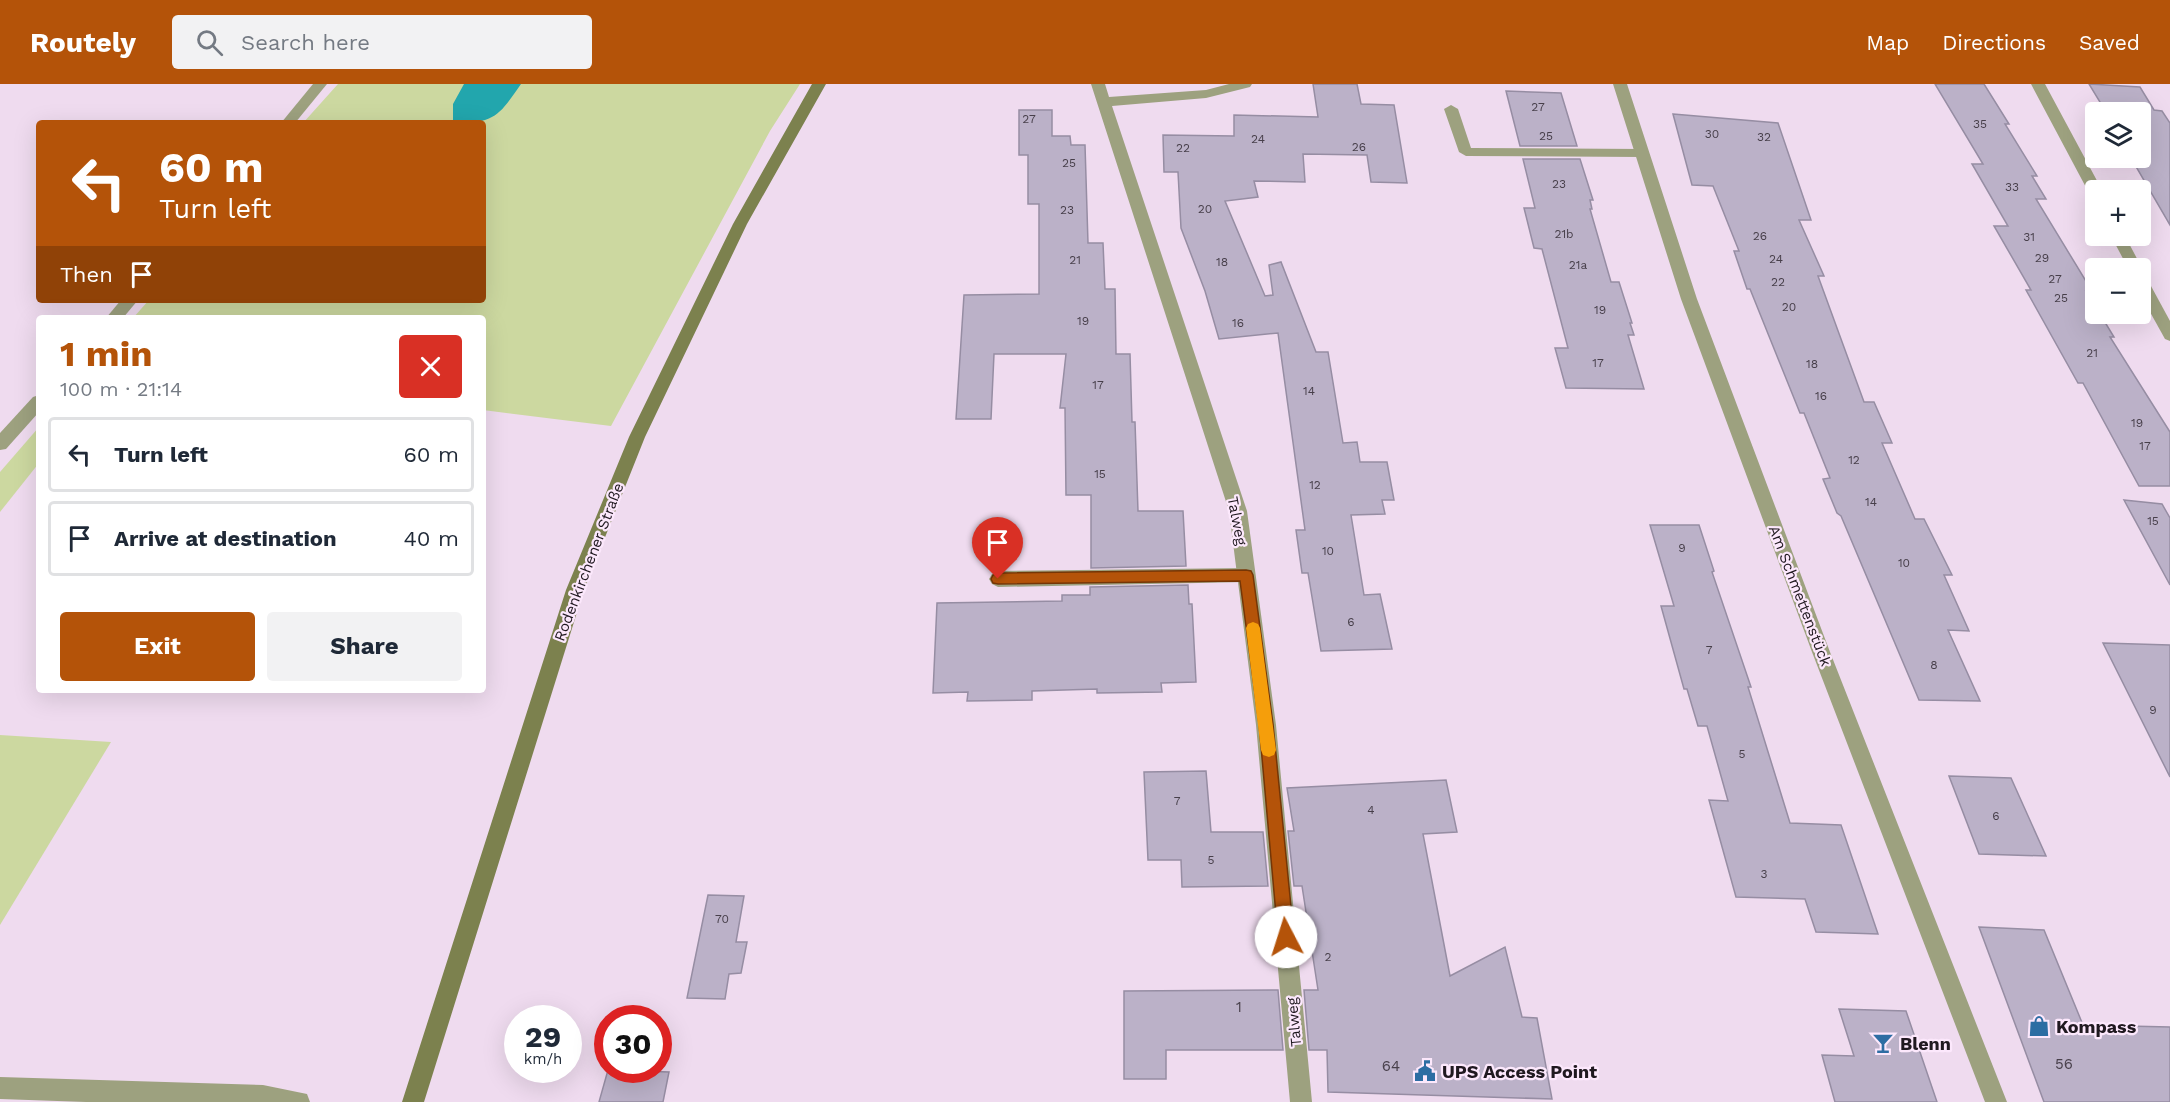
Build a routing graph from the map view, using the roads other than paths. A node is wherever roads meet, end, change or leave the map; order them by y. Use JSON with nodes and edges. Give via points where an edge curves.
{"nodes":[{"id":1,"x":320,"y":84,"type":"edge"},
{"id":2,"x":819,"y":84,"type":"edge"},
{"id":3,"x":1098,"y":84,"type":"edge"},
{"id":4,"x":1245,"y":84,"type":"edge"},
{"id":5,"x":1620,"y":84,"type":"edge"},
{"id":6,"x":2038,"y":84,"type":"edge"},
{"id":7,"x":1104,"y":102,"type":"junction"},
{"id":8,"x":1451,"y":109,"type":"dead end"},
{"id":9,"x":290,"y":120,"type":"edge"},
{"id":10,"x":1642,"y":153,"type":"junction"},
{"id":11,"x":2089,"y":180,"type":"edge"},
{"id":12,"x":2151,"y":300,"type":"edge"},
{"id":13,"x":127,"y":303,"type":"edge"},
{"id":14,"x":117,"y":315,"type":"edge"},
{"id":15,"x":2170,"y":335,"type":"edge"},
{"id":16,"x":36,"y":404,"type":"edge"},
{"id":17,"x":0,"y":444,"type":"edge"},
{"id":18,"x":1246,"y":575,"type":"junction"},
{"id":19,"x":998,"y":579,"type":"dead end"},
{"id":20,"x":10,"y":1093,"type":"edge"},
{"id":21,"x":299,"y":1102,"type":"edge"},
{"id":22,"x":413,"y":1102,"type":"edge"},
{"id":23,"x":1301,"y":1102,"type":"edge"},
{"id":24,"x":1996,"y":1102,"type":"edge"}],
"edges":[{"from":1,"to":9,"type":"street"},
{"from":2,"to":22,"type":"main road","name":"Rodenkirchener Straße","via":[[740,224],[637,437],[580,579]]},
{"from":3,"to":7,"type":"street","name":"Talweg"},
{"from":4,"to":7,"type":"street","via":[[1206,94]]},
{"from":5,"to":10,"type":"street","name":"Am Schmettenstück"},
{"from":6,"to":11,"type":"street"},
{"from":7,"to":18,"type":"street","name":"Talweg","via":[[1238,511]]},
{"from":8,"to":10,"type":"street","via":[[1466,152]]},
{"from":10,"to":24,"type":"street","name":"Am Schmettenstück","via":[[1702,332],[1821,652]]},
{"from":12,"to":15,"type":"street"},
{"from":13,"to":14,"type":"street"},
{"from":16,"to":17,"type":"street"},
{"from":18,"to":19,"type":"street"},
{"from":18,"to":23,"type":"street","name":"Talweg","via":[[1266,724]]},
{"from":20,"to":21,"type":"street","via":[[263,1096]]}]}
